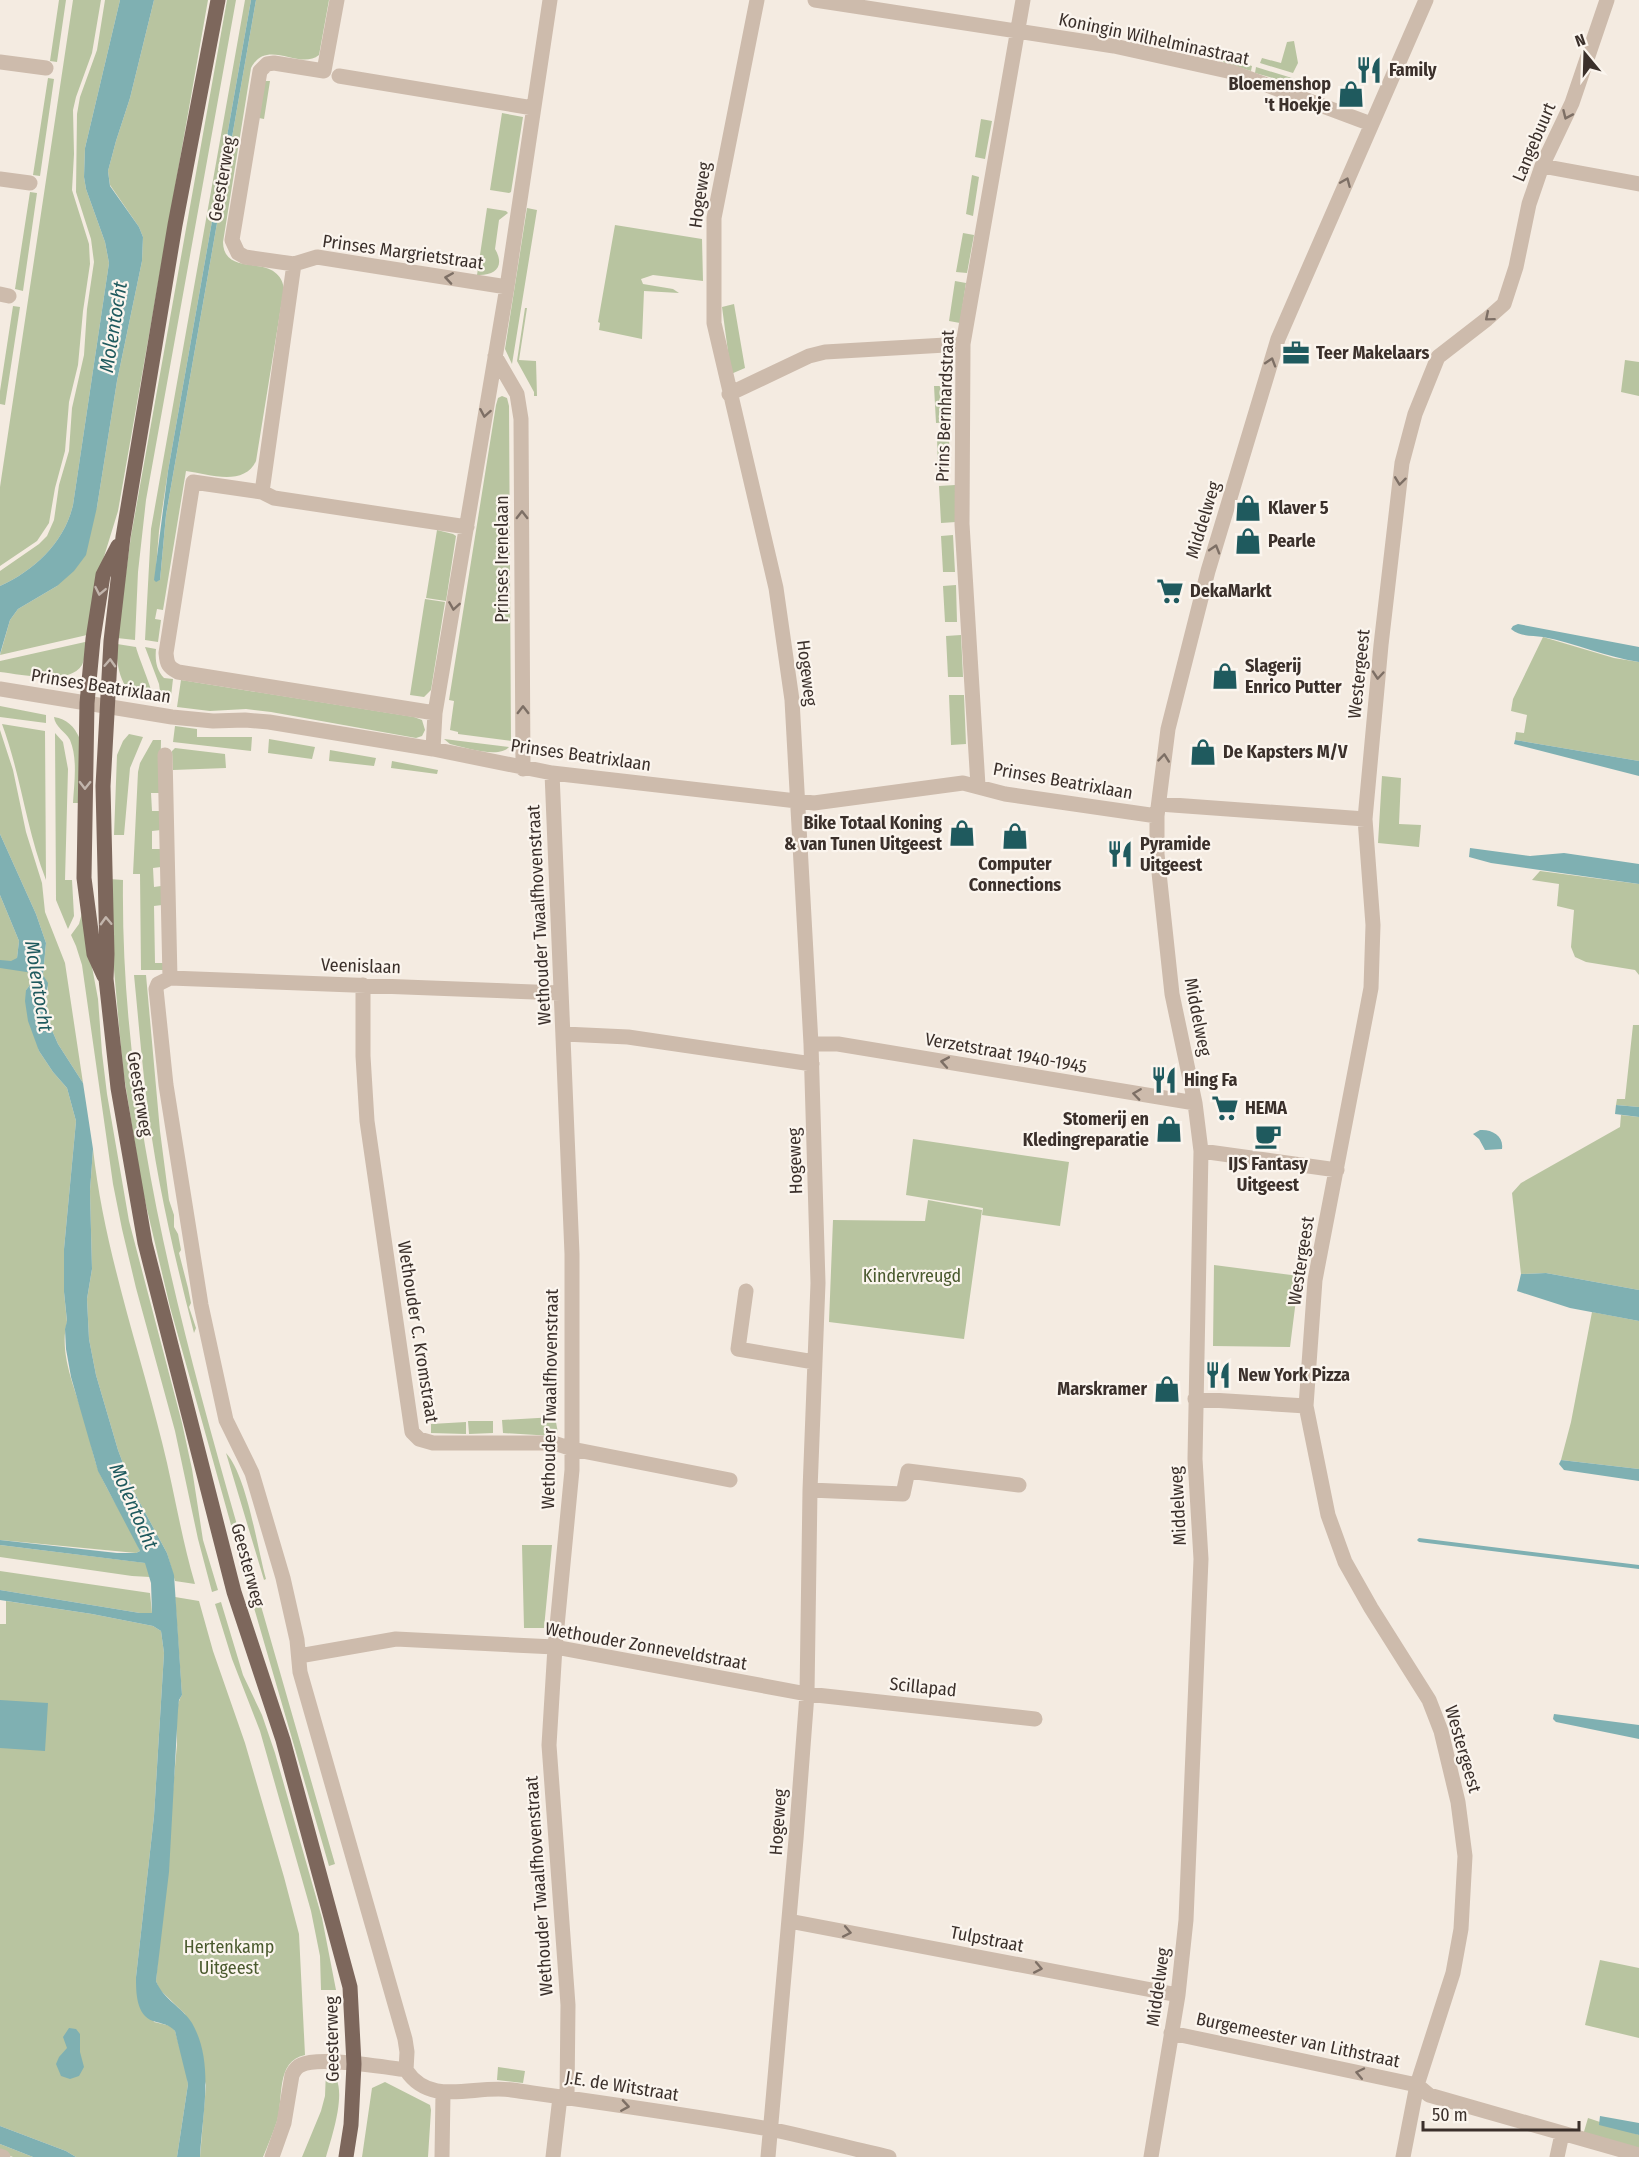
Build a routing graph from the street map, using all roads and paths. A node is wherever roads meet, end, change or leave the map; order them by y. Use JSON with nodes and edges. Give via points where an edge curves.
{"nodes":[{"id":1,"x":218,"y":0,"type":"edge"},
{"id":2,"x":337,"y":0,"type":"edge"},
{"id":3,"x":550,"y":0,"type":"edge"},
{"id":4,"x":757,"y":0,"type":"edge"},
{"id":5,"x":815,"y":0,"type":"edge"},
{"id":6,"x":1023,"y":0,"type":"edge"},
{"id":7,"x":1426,"y":0,"type":"edge"},
{"id":8,"x":1607,"y":0,"type":"edge"},
{"id":9,"x":1016,"y":32,"type":"junction"},
{"id":10,"x":0,"y":62,"type":"edge"},
{"id":11,"x":46,"y":68,"type":"dead end"},
{"id":12,"x":339,"y":76,"type":"dead end"},
{"id":13,"x":533,"y":108,"type":"junction"},
{"id":14,"x":1371,"y":124,"type":"junction"},
{"id":15,"x":1542,"y":166,"type":"junction"},
{"id":16,"x":0,"y":179,"type":"edge"},
{"id":17,"x":30,"y":183,"type":"dead end"},
{"id":18,"x":1639,"y":184,"type":"edge"},
{"id":19,"x":294,"y":264,"type":"junction"},
{"id":20,"x":1516,"y":267,"type":"joint"},
{"id":21,"x":507,"y":287,"type":"junction"},
{"id":22,"x":963,"y":344,"type":"junction"},
{"id":23,"x":495,"y":356,"type":"junction"},
{"id":24,"x":729,"y":394,"type":"junction"},
{"id":25,"x":262,"y":492,"type":"junction"},
{"id":26,"x":467,"y":527,"type":"junction"},
{"id":27,"x":123,"y":537,"type":"junction"},
{"id":28,"x":0,"y":689,"type":"edge"},
{"id":29,"x":87,"y":703,"type":"junction"},
{"id":30,"x":108,"y":706,"type":"junction"},
{"id":31,"x":435,"y":713,"type":"junction"},
{"id":32,"x":433,"y":749,"type":"junction"},
{"id":33,"x":165,"y":755,"type":"dead end"},
{"id":34,"x":523,"y":769,"type":"junction"},
{"id":35,"x":552,"y":773,"type":"junction"},
{"id":36,"x":978,"y":786,"type":"junction"},
{"id":37,"x":796,"y":800,"type":"junction"},
{"id":38,"x":1158,"y":810,"type":"junction"},
{"id":39,"x":1365,"y":819,"type":"junction"},
{"id":40,"x":106,"y":979,"type":"junction"},
{"id":41,"x":166,"y":980,"type":"junction"},
{"id":42,"x":363,"y":985,"type":"junction"},
{"id":43,"x":560,"y":993,"type":"junction"},
{"id":44,"x":564,"y":1034,"type":"junction"},
{"id":45,"x":811,"y":1044,"type":"junction"},
{"id":46,"x":812,"y":1064,"type":"junction"},
{"id":47,"x":1195,"y":1103,"type":"junction"},
{"id":48,"x":1201,"y":1151,"type":"junction"},
{"id":49,"x":1336,"y":1170,"type":"junction"},
{"id":50,"x":746,"y":1291,"type":"dead end"},
{"id":51,"x":814,"y":1362,"type":"junction"},
{"id":52,"x":1195,"y":1399,"type":"junction"},
{"id":53,"x":1306,"y":1406,"type":"junction"},
{"id":54,"x":572,"y":1449,"type":"junction"},
{"id":55,"x":730,"y":1480,"type":"dead end"},
{"id":56,"x":1020,"y":1485,"type":"dead end"},
{"id":57,"x":810,"y":1490,"type":"junction"},
{"id":58,"x":555,"y":1647,"type":"junction"},
{"id":59,"x":299,"y":1656,"type":"junction"},
{"id":60,"x":807,"y":1694,"type":"junction"},
{"id":61,"x":1035,"y":1719,"type":"dead end"},
{"id":62,"x":789,"y":1921,"type":"junction"},
{"id":63,"x":1178,"y":1995,"type":"junction"},
{"id":64,"x":1171,"y":2033,"type":"junction"},
{"id":65,"x":354,"y":2064,"type":"junction"},
{"id":66,"x":406,"y":2070,"type":"junction"},
{"id":67,"x":1417,"y":2085,"type":"junction"},
{"id":68,"x":443,"y":2093,"type":"junction"},
{"id":69,"x":564,"y":2097,"type":"junction"},
{"id":70,"x":771,"y":2130,"type":"junction"},
{"id":71,"x":1562,"y":2134,"type":"junction"},
{"id":72,"x":1639,"y":2156,"type":"edge"},
{"id":73,"x":272,"y":2157,"type":"edge"},
{"id":74,"x":346,"y":2157,"type":"edge"},
{"id":75,"x":442,"y":2157,"type":"edge"},
{"id":76,"x":553,"y":2157,"type":"edge"},
{"id":77,"x":768,"y":2157,"type":"edge"},
{"id":78,"x":889,"y":2157,"type":"edge"},
{"id":79,"x":1151,"y":2157,"type":"edge"},
{"id":80,"x":1402,"y":2157,"type":"edge"},
{"id":81,"x":1557,"y":2157,"type":"edge"}],
"edges":[{"from":1,"to":27,"type":"main road","name":"Geesterweg","via":[[175,225]]},
{"from":2,"to":19,"type":"street","name":"Geesterweg","via":[[324,71],[274,63],[260,71],[232,240],[238,253],[245,257]]},
{"from":3,"to":13,"type":"street","name":"Prinses Irenelaan"},
{"from":4,"to":24,"type":"street","name":"Hogeweg","via":[[714,218],[714,322]]},
{"from":5,"to":9,"type":"street","name":"Koningin Wilhelminastraat"},
{"from":6,"to":9,"type":"street","name":"Prins Bernhardstraat"},
{"from":7,"to":14,"type":"street","name":"Middelweg"},
{"from":8,"to":15,"type":"street","name":"Langebuurt","one_way":true,"via":[[1569,112]]},
{"from":9,"to":14,"type":"street","name":"Koningin Wilhelminastraat","via":[[1114,46],[1232,72]]},
{"from":9,"to":22,"type":"street","name":"Prins Bernhardstraat"},
{"from":10,"to":11,"type":"street"},
{"from":12,"to":13,"type":"street"},
{"from":13,"to":21,"type":"street","name":"Prinses Irenelaan"},
{"from":38,"to":14,"type":"street","name":"Middelweg","one_way":true,"via":[[1168,729],[1208,570],[1278,339]]},
{"from":15,"to":18,"type":"street"},
{"from":15,"to":20,"type":"street","name":"Langebuurt","via":[[1529,204]]},
{"from":16,"to":17,"type":"street"},
{"from":21,"to":19,"type":"street","name":"Prinses Margrietstraat","one_way":true,"via":[[317,257]]},
{"from":19,"to":25,"type":"street"},
{"from":20,"to":39,"type":"street","name":"Westergeest","one_way":true,"via":[[1504,304],[1438,357],[1415,414],[1402,463]]},
{"from":21,"to":23,"type":"street","name":"Prinses Irenelaan"},
{"from":22,"to":24,"type":"street","via":[[825,352]]},
{"from":22,"to":36,"type":"street","name":"Prins Bernhardstraat","via":[[962,524]]},
{"from":23,"to":26,"type":"street","name":"Prinses Irenelaan","one_way":true},
{"from":34,"to":23,"type":"street","name":"Prinses Irenelaan","one_way":true,"via":[[521,419],[516,394]]},
{"from":24,"to":37,"type":"street","name":"Hogeweg","via":[[776,588],[792,700]]},
{"from":25,"to":26,"type":"street","via":[[274,498]]},
{"from":25,"to":31,"type":"street","name":"Prinses Beatrixlaan","via":[[193,482],[167,665],[178,672]]},
{"from":26,"to":31,"type":"street","name":"Prinses Irenelaan","one_way":true},
{"from":27,"to":29,"type":"main road","name":"Geesterweg","one_way":true,"via":[[103,575]]},
{"from":30,"to":27,"type":"main road","name":"Geesterweg","one_way":true},
{"from":28,"to":29,"type":"street","name":"Prinses Beatrixlaan"},
{"from":29,"to":30,"type":"street","name":"Prinses Beatrixlaan"},
{"from":29,"to":40,"type":"main road","name":"Geesterweg","one_way":true,"via":[[84,878],[94,954]]},
{"from":30,"to":32,"type":"street","name":"Prinses Beatrixlaan","via":[[213,721],[269,722]]},
{"from":40,"to":30,"type":"main road","name":"Geesterweg","one_way":true,"via":[[103,786]]},
{"from":31,"to":32,"type":"street","name":"Prinses Irenelaan"},
{"from":32,"to":34,"type":"street","name":"Prinses Beatrixlaan"},
{"from":33,"to":41,"type":"street","name":"Geesterweg"},
{"from":34,"to":35,"type":"street","name":"Prinses Beatrixlaan"},
{"from":35,"to":37,"type":"street","name":"Prinses Beatrixlaan"},
{"from":35,"to":43,"type":"street","name":"Wethouder Twaalfhovenstraat"},
{"from":36,"to":37,"type":"street","name":"Prinses Beatrixlaan","via":[[963,783],[814,803]]},
{"from":36,"to":38,"type":"street","name":"Prinses Beatrixlaan","via":[[1005,794]]},
{"from":37,"to":45,"type":"street","name":"Hogeweg"},
{"from":38,"to":39,"type":"street","name":"Prinses Beatrixlaan"},
{"from":38,"to":47,"type":"street","name":"Middelweg","via":[[1157,854],[1172,994]]},
{"from":39,"to":49,"type":"street","name":"Westergeest","via":[[1373,925],[1371,988]]},
{"from":40,"to":65,"type":"main road","name":"Geesterweg","via":[[118,1088],[145,1243],[234,1592],[283,1740],[350,1987]]},
{"from":41,"to":42,"type":"street","name":"Veenislaan"},
{"from":41,"to":59,"type":"street","name":"Geesterweg","via":[[156,989],[159,1033],[201,1305],[226,1420],[252,1473],[283,1578]]},
{"from":42,"to":43,"type":"street","name":"Veenislaan"},
{"from":42,"to":54,"type":"street","name":"Wethouder C. Kromstraat","via":[[367,1121],[412,1432],[433,1443],[554,1443]]},
{"from":43,"to":44,"type":"street","name":"Wethouder Twaalfhovenstraat"},
{"from":44,"to":46,"type":"street","via":[[628,1037]]},
{"from":44,"to":54,"type":"street","name":"Wethouder Twaalfhovenstraat","via":[[572,1254]]},
{"from":45,"to":46,"type":"street","name":"Hogeweg"},
{"from":47,"to":45,"type":"street","name":"Verzetstraat 1940-1945","one_way":true,"via":[[838,1044]]},
{"from":46,"to":51,"type":"street","name":"Hogeweg","via":[[818,1283]]},
{"from":47,"to":48,"type":"street","name":"Middelweg"},
{"from":48,"to":49,"type":"street"},
{"from":48,"to":52,"type":"street","name":"Middelweg"},
{"from":49,"to":53,"type":"street","name":"Westergeest","via":[[1315,1280]]},
{"from":50,"to":51,"type":"street","via":[[738,1349]]},
{"from":51,"to":57,"type":"street","name":"Hogeweg"},
{"from":52,"to":53,"type":"street"},
{"from":52,"to":63,"type":"street","name":"Middelweg","via":[[1201,1559],[1185,1920]]},
{"from":53,"to":67,"type":"street","name":"Westergeest","via":[[1328,1515],[1345,1562],[1428,1700],[1441,1731],[1458,1802],[1465,1856],[1461,1929],[1453,1973]]},
{"from":54,"to":55,"type":"street","name":"Wethouder C. Kromstraat"},
{"from":54,"to":58,"type":"street","name":"Wethouder Twaalfhovenstraat"},
{"from":56,"to":57,"type":"street","via":[[908,1471],[903,1494]]},
{"from":57,"to":60,"type":"street","name":"Hogeweg"},
{"from":58,"to":59,"type":"street","name":"Wethouder Zonneveldstraat","via":[[396,1640]]},
{"from":58,"to":60,"type":"street","name":"Wethouder Zonneveldstraat"},
{"from":58,"to":69,"type":"street","name":"Wethouder Twaalfhovenstraat","via":[[549,1745],[567,2005]]},
{"from":59,"to":66,"type":"street","name":"Geesterweg","via":[[300,1672],[403,2030]]},
{"from":60,"to":61,"type":"street","name":"Scillapad"},
{"from":60,"to":62,"type":"street","name":"Hogeweg"},
{"from":62,"to":63,"type":"street","name":"Tulpstraat","one_way":true},
{"from":62,"to":70,"type":"street","name":"Hogeweg"},
{"from":63,"to":64,"type":"street","name":"Middelweg"},
{"from":67,"to":64,"type":"street","name":"Burgemeester van Lithstraat","one_way":true},
{"from":64,"to":79,"type":"street","name":"Middelweg"},
{"from":65,"to":66,"type":"street"},
{"from":65,"to":73,"type":"street","via":[[306,2063],[295,2070]]},
{"from":65,"to":74,"type":"main road","name":"Geesterweg"},
{"from":66,"to":68,"type":"street","name":"J.E. de Witstraat","via":[[420,2084]]},
{"from":67,"to":71,"type":"street","name":"Burgemeester van Lithstraat","via":[[1430,2095]]},
{"from":67,"to":80,"type":"street","name":"Westergeest"},
{"from":68,"to":69,"type":"street","name":"J.E. de Witstraat","via":[[497,2088]]},
{"from":68,"to":75,"type":"street"},
{"from":69,"to":70,"type":"street","name":"J.E. de Witstraat","one_way":true},
{"from":69,"to":76,"type":"street","name":"Wethouder Twaalfhovenstraat"},
{"from":70,"to":77,"type":"street","name":"Hogeweg"},
{"from":70,"to":78,"type":"street","name":"J.E. de Witstraat"},
{"from":71,"to":72,"type":"street","name":"Burgemeester van Lithstraat"},
{"from":71,"to":81,"type":"street"}]}
